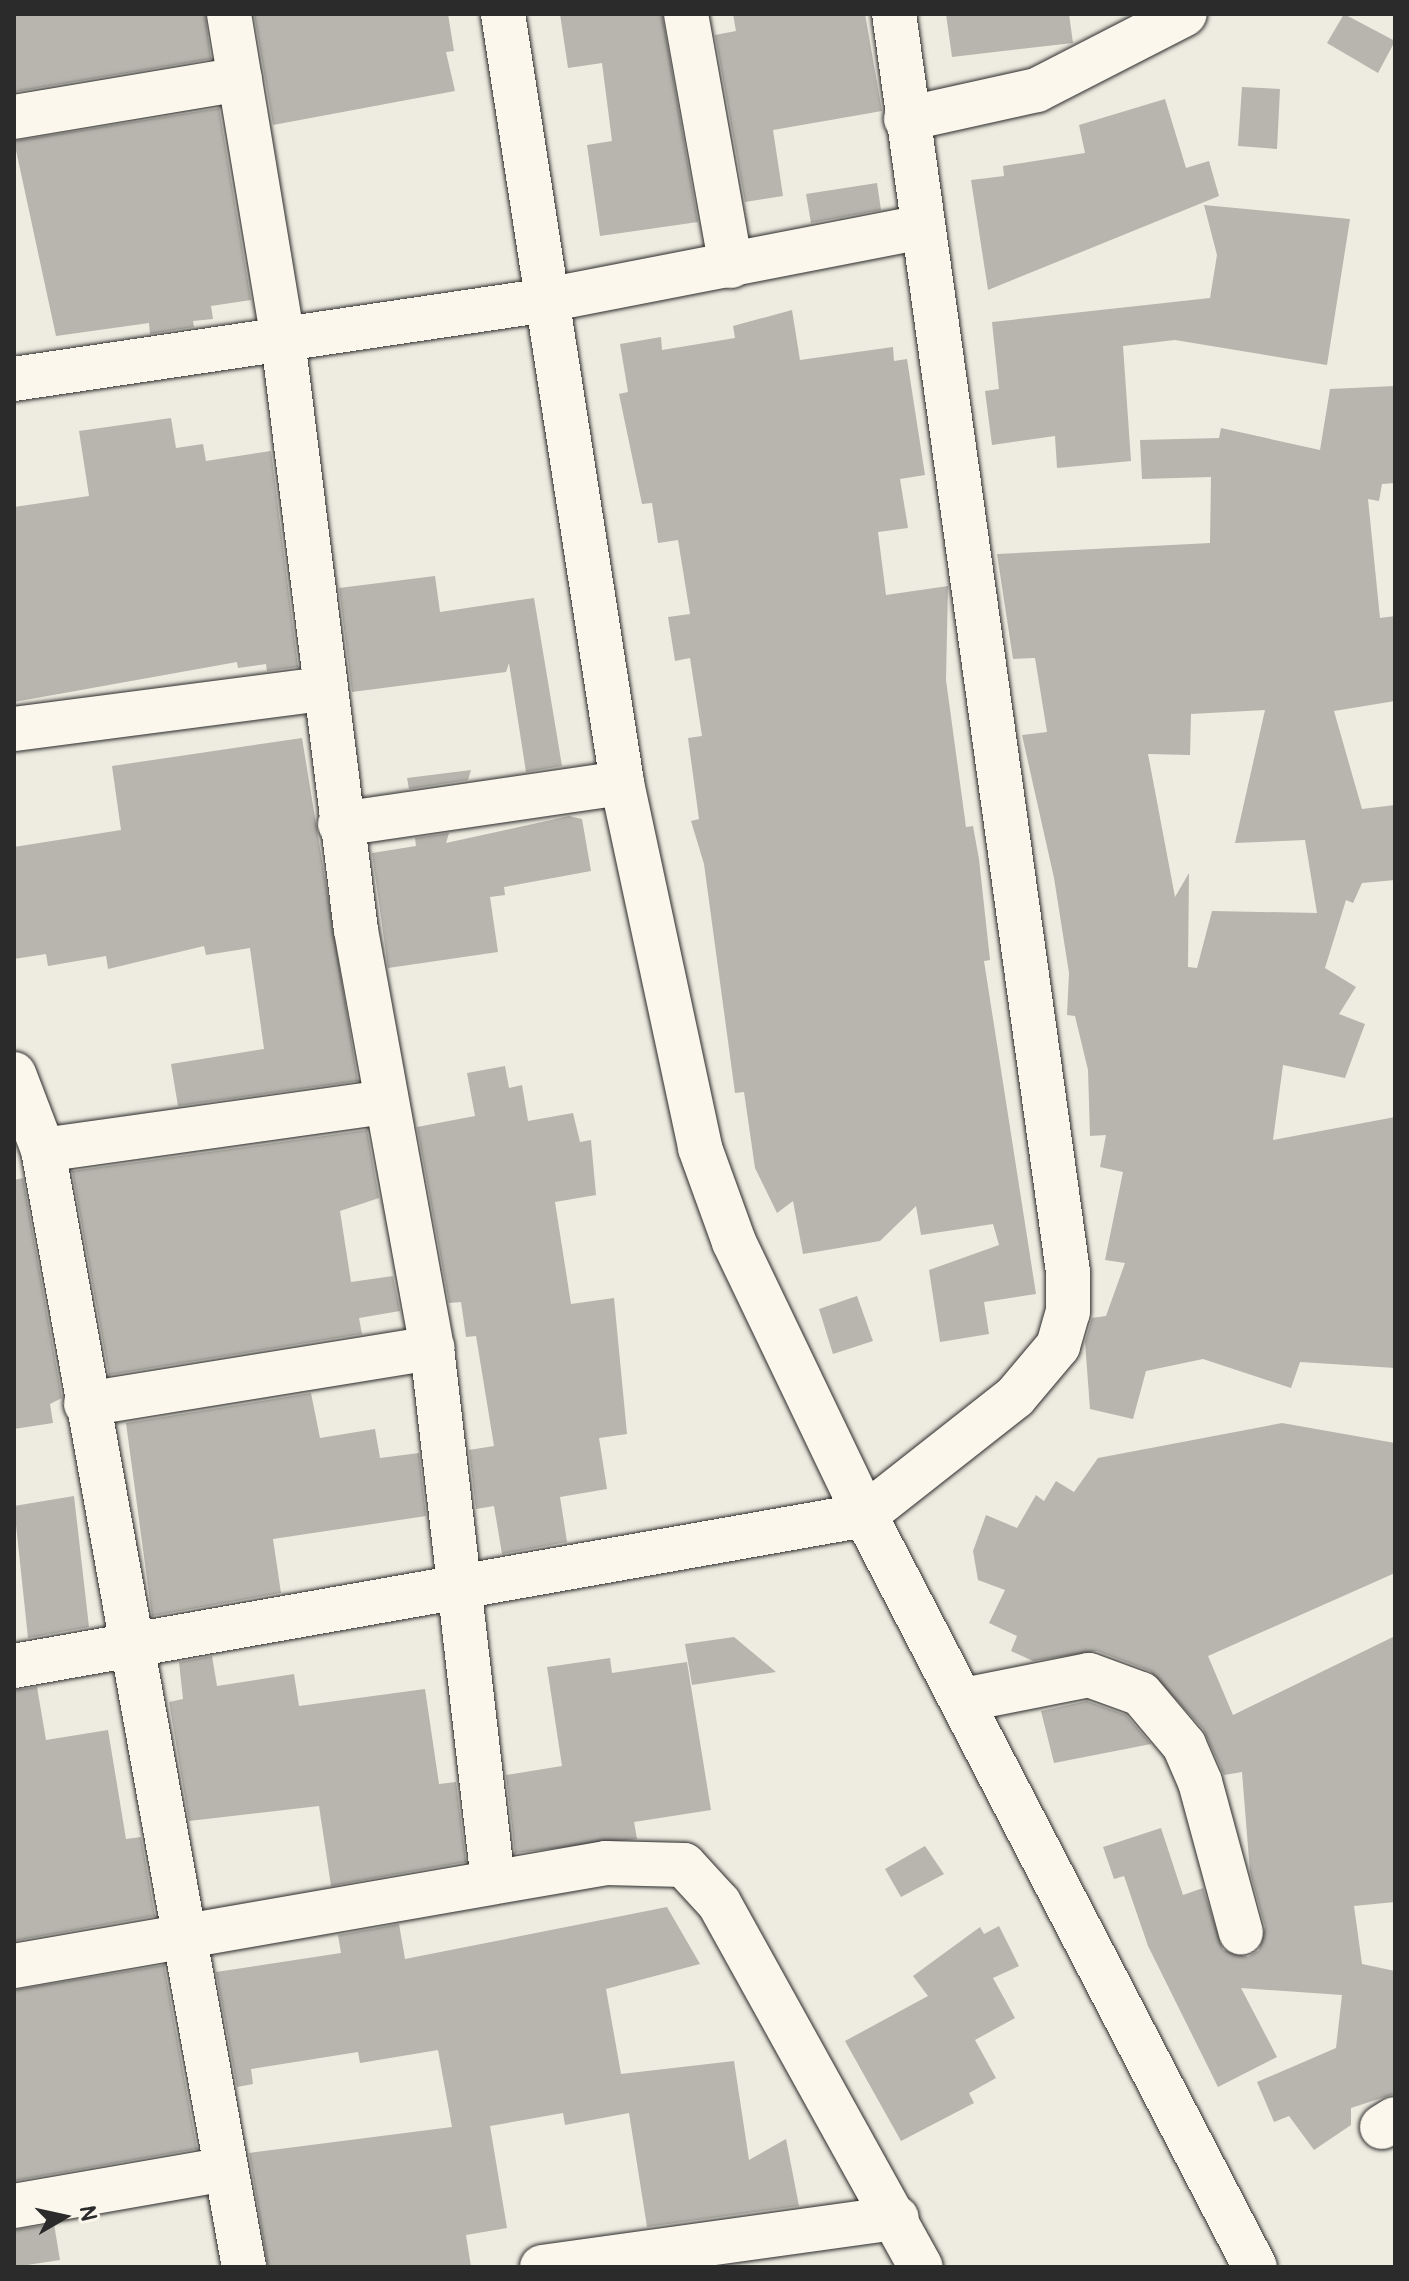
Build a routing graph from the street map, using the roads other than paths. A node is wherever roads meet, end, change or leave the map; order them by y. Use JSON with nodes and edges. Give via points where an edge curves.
{"nodes":[{"id":1,"x":229,"y":14,"type":"edge"},
{"id":2,"x":503,"y":14,"type":"edge"},
{"id":3,"x":686,"y":14,"type":"edge"},
{"id":4,"x":894,"y":14,"type":"edge"},
{"id":5,"x":1184,"y":14,"type":"edge"},
{"id":6,"x":240,"y":79,"type":"junction"},
{"id":7,"x":14,"y":117,"type":"edge"},
{"id":8,"x":906,"y":119,"type":"junction"},
{"id":9,"x":918,"y":228,"type":"junction"},
{"id":10,"x":731,"y":266,"type":"junction"},
{"id":11,"x":547,"y":300,"type":"junction"},
{"id":12,"x":283,"y":340,"type":"junction"},
{"id":13,"x":14,"y":379,"type":"edge"},
{"id":14,"x":323,"y":689,"type":"junction"},
{"id":15,"x":14,"y":729,"type":"edge"},
{"id":16,"x":622,"y":783,"type":"junction"},
{"id":17,"x":340,"y":824,"type":"junction"},
{"id":18,"x":14,"y":1074,"type":"edge"},
{"id":19,"x":385,"y":1102,"type":"junction"},
{"id":20,"x":43,"y":1150,"type":"junction"},
{"id":21,"x":432,"y":1348,"type":"junction"},
{"id":22,"x":86,"y":1404,"type":"junction"},
{"id":23,"x":865,"y":1515,"type":"junction"},
{"id":24,"x":463,"y":1588,"type":"junction"},
{"id":25,"x":127,"y":1645,"type":"junction"},
{"id":26,"x":14,"y":1666,"type":"edge"},
{"id":27,"x":963,"y":1700,"type":"junction"},
{"id":28,"x":493,"y":1882,"type":"junction"},
{"id":29,"x":181,"y":1932,"type":"junction"},
{"id":30,"x":1241,"y":1933,"type":"dead end"},
{"id":31,"x":14,"y":1966,"type":"edge"},
{"id":32,"x":221,"y":2170,"type":"junction"},
{"id":33,"x":14,"y":2206,"type":"edge"},
{"id":34,"x":897,"y":2218,"type":"junction"},
{"id":35,"x":244,"y":2267,"type":"edge"},
{"id":36,"x":542,"y":2267,"type":"edge"},
{"id":37,"x":921,"y":2267,"type":"edge"},
{"id":38,"x":1255,"y":2267,"type":"edge"}],
"edges":[{"from":1,"to":6,"type":"street"},
{"from":2,"to":11,"type":"street"},
{"from":3,"to":10,"type":"street"},
{"from":4,"to":8,"type":"street"},
{"from":5,"to":8,"type":"street","via":[[1037,90]]},
{"from":6,"to":7,"type":"street"},
{"from":6,"to":12,"type":"street"},
{"from":8,"to":9,"type":"street"},
{"from":9,"to":10,"type":"street"},
{"from":9,"to":23,"type":"street","via":[[1068,1312],[1058,1346],[1015,1397]]},
{"from":10,"to":11,"type":"street"},
{"from":11,"to":12,"type":"street"},
{"from":11,"to":16,"type":"street"},
{"from":12,"to":13,"type":"street"},
{"from":12,"to":14,"type":"street"},
{"from":14,"to":15,"type":"street"},
{"from":14,"to":17,"type":"street"},
{"from":16,"to":17,"type":"street"},
{"from":16,"to":23,"type":"street","via":[[700,1148],[734,1242]]},
{"from":17,"to":19,"type":"street"},
{"from":18,"to":20,"type":"street"},
{"from":19,"to":20,"type":"street"},
{"from":19,"to":21,"type":"street"},
{"from":20,"to":22,"type":"street"},
{"from":21,"to":22,"type":"street"},
{"from":21,"to":24,"type":"street"},
{"from":22,"to":25,"type":"street"},
{"from":23,"to":24,"type":"street"},
{"from":23,"to":27,"type":"street"},
{"from":24,"to":25,"type":"street"},
{"from":24,"to":28,"type":"street"},
{"from":25,"to":26,"type":"street"},
{"from":25,"to":29,"type":"street"},
{"from":27,"to":30,"type":"street","via":[[1089,1675],[1141,1694],[1161,1713],[1194,1770]]},
{"from":27,"to":38,"type":"street"},
{"from":28,"to":29,"type":"street"},
{"from":28,"to":34,"type":"street","via":[[637,1859],[666,1859],[703,1879]]},
{"from":29,"to":31,"type":"street"},
{"from":29,"to":32,"type":"street"},
{"from":32,"to":33,"type":"street"},
{"from":32,"to":35,"type":"street"},
{"from":34,"to":36,"type":"street"},
{"from":34,"to":37,"type":"street"}]}
